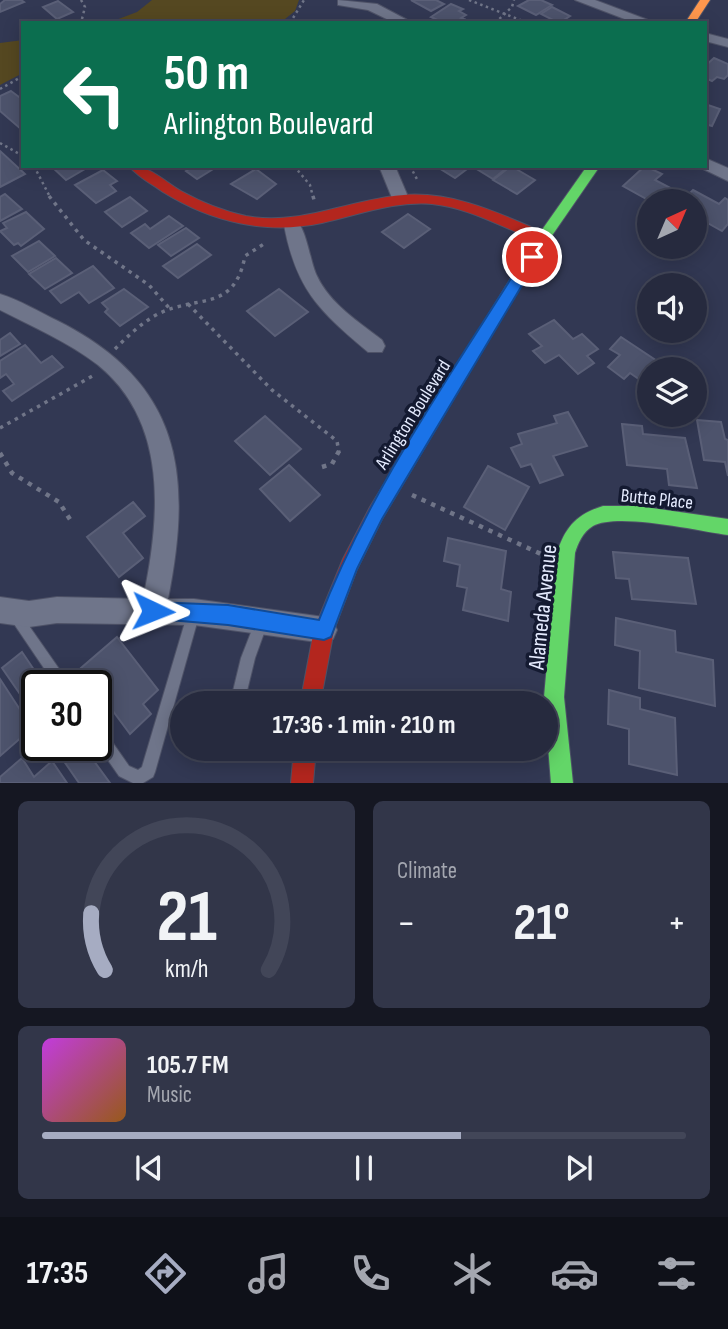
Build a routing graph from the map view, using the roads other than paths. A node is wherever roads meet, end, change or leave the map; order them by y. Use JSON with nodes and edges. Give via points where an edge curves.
{"nodes":[{"id":1,"x":582,"y":0,"type":"edge"},
{"id":2,"x":705,"y":0,"type":"edge"},
{"id":3,"x":343,"y":2,"type":"dead end"},
{"id":4,"x":402,"y":21,"type":"edge"},
{"id":5,"x":643,"y":21,"type":"edge"},
{"id":6,"x":691,"y":21,"type":"edge"},
{"id":7,"x":707,"y":38,"type":"edge"},
{"id":8,"x":728,"y":43,"type":"edge"},
{"id":9,"x":707,"y":164,"type":"edge"},
{"id":10,"x":138,"y":168,"type":"edge"},
{"id":11,"x":388,"y":168,"type":"edge"},
{"id":12,"x":593,"y":168,"type":"edge"},
{"id":13,"x":728,"y":175,"type":"edge"},
{"id":14,"x":400,"y":199,"type":"junction"},
{"id":15,"x":293,"y":225,"type":"junction"},
{"id":16,"x":543,"y":237,"type":"junction"},
{"id":17,"x":0,"y":302,"type":"edge"},
{"id":18,"x":374,"y":346,"type":"dead end"},
{"id":19,"x":583,"y":522,"type":"joint"},
{"id":20,"x":728,"y":527,"type":"edge"},
{"id":21,"x":6,"y":611,"type":"edge"},
{"id":22,"x":153,"y":611,"type":"junction"},
{"id":23,"x":194,"y":612,"type":"junction"},
{"id":24,"x":262,"y":621,"type":"junction"},
{"id":25,"x":324,"y":630,"type":"junction"},
{"id":26,"x":52,"y":670,"type":"edge"},
{"id":27,"x":240,"y":691,"type":"dead end"},
{"id":28,"x":312,"y":691,"type":"edge"},
{"id":29,"x":112,"y":754,"type":"edge"},
{"id":30,"x":303,"y":761,"type":"edge"},
{"id":31,"x":302,"y":783,"type":"edge"},
{"id":32,"x":562,"y":783,"type":"edge"}],
"edges":[{"from":1,"to":5,"type":"street"},
{"from":2,"to":6,"type":"street"},
{"from":3,"to":4,"type":"street","via":[[372,7]]},
{"from":7,"to":8,"type":"street"},
{"from":9,"to":13,"type":"street"},
{"from":10,"to":15,"type":"street","via":[[176,198],[210,213]]},
{"from":11,"to":14,"type":"street"},
{"from":12,"to":16,"type":"street","name":"Arlington Boulevard"},
{"from":14,"to":15,"type":"street"},
{"from":14,"to":16,"type":"street","via":[[471,207]]},
{"from":15,"to":18,"type":"street","via":[[301,268],[316,295]]},
{"from":16,"to":25,"type":"street","name":"Arlington Boulevard","via":[[392,486],[349,565]]},
{"from":17,"to":22,"type":"street","via":[[78,342],[119,371],[142,404],[169,475],[169,516]]},
{"from":19,"to":20,"type":"street","name":"Butte Place","via":[[614,514]]},
{"from":19,"to":32,"type":"street","name":"Alameda Avenue","via":[[569,542],[566,565],[554,717]]},
{"from":21,"to":22,"type":"street"},
{"from":21,"to":26,"type":"lane"},
{"from":22,"to":23,"type":"street"},
{"from":23,"to":24,"type":"street"},
{"from":23,"to":29,"type":"lane","via":[[148,772],[138,778],[124,771]]},
{"from":24,"to":25,"type":"street"},
{"from":24,"to":27,"type":"lane"},
{"from":25,"to":28,"type":"street","name":"Arlington Boulevard"},
{"from":30,"to":31,"type":"street"}]}
